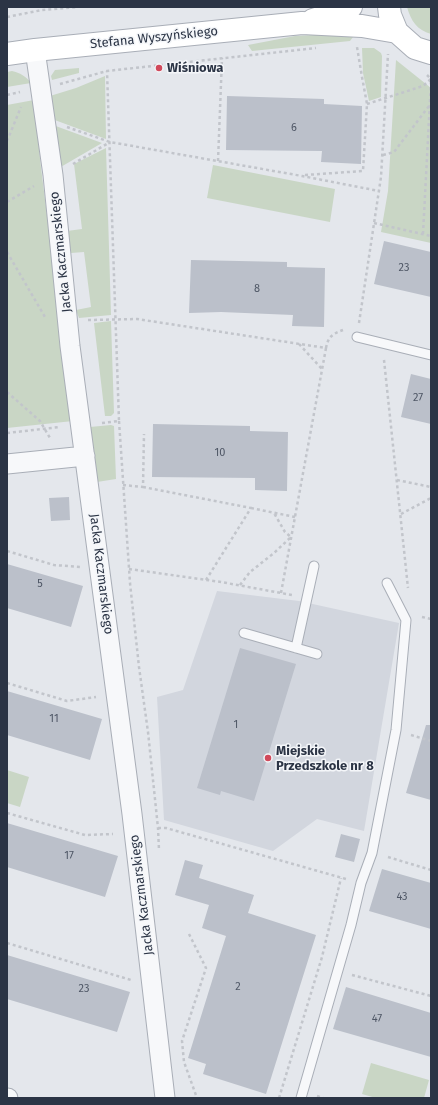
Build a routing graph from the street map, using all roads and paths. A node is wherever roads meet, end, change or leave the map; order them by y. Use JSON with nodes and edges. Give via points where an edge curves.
{"nodes":[{"id":1,"x":77,"y":7,"type":"edge"},
{"id":2,"x":351,"y":7,"type":"edge"},
{"id":3,"x":389,"y":7,"type":"edge"},
{"id":4,"x":55,"y":8,"type":"edge"},
{"id":5,"x":7,"y":17,"type":"edge"},
{"id":6,"x":302,"y":24,"type":"junction"},
{"id":7,"x":393,"y":40,"type":"junction"},
{"id":8,"x":357,"y":42,"type":"dead end"},
{"id":9,"x":319,"y":48,"type":"dead end"},
{"id":10,"x":35,"y":50,"type":"junction"},
{"id":11,"x":431,"y":53,"type":"edge"},
{"id":12,"x":7,"y":54,"type":"edge"},
{"id":13,"x":222,"y":58,"type":"junction"},
{"id":14,"x":107,"y":71,"type":"junction"},
{"id":15,"x":426,"y":74,"type":"dead end"},
{"id":16,"x":431,"y":80,"type":"edge"},
{"id":17,"x":56,"y":86,"type":"dead end"},
{"id":18,"x":386,"y":97,"type":"junction"},
{"id":19,"x":23,"y":102,"type":"dead end"},
{"id":20,"x":367,"y":104,"type":"junction"},
{"id":21,"x":430,"y":104,"type":"junction"},
{"id":22,"x":44,"y":118,"type":"junction"},
{"id":23,"x":7,"y":141,"type":"edge"},
{"id":24,"x":110,"y":142,"type":"junction"},
{"id":25,"x":383,"y":155,"type":"junction"},
{"id":26,"x":218,"y":161,"type":"junction"},
{"id":27,"x":53,"y":175,"type":"junction"},
{"id":28,"x":302,"y":176,"type":"junction"},
{"id":29,"x":379,"y":191,"type":"junction"},
{"id":30,"x":7,"y":202,"type":"edge"},
{"id":31,"x":374,"y":223,"type":"junction"},
{"id":32,"x":423,"y":234,"type":"junction"},
{"id":33,"x":431,"y":236,"type":"edge"},
{"id":34,"x":7,"y":252,"type":"edge"},
{"id":35,"x":115,"y":318,"type":"junction"},
{"id":36,"x":46,"y":320,"type":"dead end"},
{"id":37,"x":68,"y":321,"type":"junction"},
{"id":38,"x":353,"y":327,"type":"dead end"},
{"id":39,"x":346,"y":329,"type":"dead end"},
{"id":40,"x":357,"y":337,"type":"dead end"},
{"id":41,"x":298,"y":344,"type":"junction"},
{"id":42,"x":326,"y":348,"type":"junction"},
{"id":43,"x":431,"y":355,"type":"edge"},
{"id":44,"x":384,"y":356,"type":"dead end"},
{"id":45,"x":322,"y":369,"type":"junction"},
{"id":46,"x":7,"y":392,"type":"edge"},
{"id":47,"x":119,"y":421,"type":"junction"},
{"id":48,"x":98,"y":423,"type":"dead end"},
{"id":49,"x":66,"y":426,"type":"dead end"},
{"id":50,"x":44,"y":429,"type":"junction"},
{"id":51,"x":7,"y":433,"type":"edge"},
{"id":52,"x":144,"y":434,"type":"dead end"},
{"id":53,"x":85,"y":456,"type":"junction"},
{"id":54,"x":63,"y":459,"type":"junction"},
{"id":55,"x":7,"y":464,"type":"edge"},
{"id":56,"x":397,"y":480,"type":"junction"},
{"id":57,"x":123,"y":485,"type":"junction"},
{"id":58,"x":143,"y":487,"type":"junction"},
{"id":59,"x":431,"y":487,"type":"edge"},
{"id":60,"x":431,"y":498,"type":"edge"},
{"id":61,"x":251,"y":508,"type":"junction"},
{"id":62,"x":274,"y":513,"type":"junction"},
{"id":63,"x":401,"y":514,"type":"junction"},
{"id":64,"x":295,"y":517,"type":"junction"},
{"id":65,"x":291,"y":537,"type":"junction"},
{"id":66,"x":7,"y":551,"type":"edge"},
{"id":67,"x":314,"y":566,"type":"dead end"},
{"id":68,"x":100,"y":569,"type":"junction"},
{"id":69,"x":129,"y":569,"type":"junction"},
{"id":70,"x":206,"y":580,"type":"junction"},
{"id":71,"x":387,"y":583,"type":"dead end"},
{"id":72,"x":240,"y":585,"type":"junction"},
{"id":73,"x":275,"y":592,"type":"dead end"},
{"id":74,"x":281,"y":593,"type":"dead end"},
{"id":75,"x":409,"y":593,"type":"dead end"},
{"id":76,"x":244,"y":633,"type":"dead end"},
{"id":77,"x":296,"y":648,"type":"junction"},
{"id":78,"x":317,"y":654,"type":"dead end"},
{"id":79,"x":7,"y":683,"type":"edge"},
{"id":80,"x":116,"y":694,"type":"junction"},
{"id":81,"x":396,"y":730,"type":"junction"},
{"id":82,"x":431,"y":741,"type":"edge"},
{"id":83,"x":7,"y":813,"type":"edge"},
{"id":84,"x":158,"y":828,"type":"junction"},
{"id":85,"x":134,"y":833,"type":"junction"},
{"id":86,"x":372,"y":853,"type":"junction"},
{"id":87,"x":159,"y":855,"type":"dead end"},
{"id":88,"x":431,"y":870,"type":"edge"},
{"id":89,"x":341,"y":878,"type":"junction"},
{"id":90,"x":361,"y":883,"type":"junction"},
{"id":91,"x":189,"y":934,"type":"dead end"},
{"id":92,"x":7,"y":943,"type":"edge"},
{"id":93,"x":338,"y":971,"type":"junction"},
{"id":94,"x":131,"y":980,"type":"dead end"},
{"id":95,"x":431,"y":996,"type":"edge"},
{"id":96,"x":165,"y":1098,"type":"edge"},
{"id":97,"x":197,"y":1098,"type":"edge"},
{"id":98,"x":279,"y":1098,"type":"edge"},
{"id":99,"x":301,"y":1098,"type":"edge"}],
"edges":[{"from":1,"to":4,"type":"path"},
{"from":2,"to":6,"type":"street","name":"Stefana Wyszyńskiego"},
{"from":3,"to":7,"type":"street"},
{"from":4,"to":5,"type":"path"},
{"from":6,"to":7,"type":"street","name":"Stefana Wyszyńskiego","via":[[362,26]]},
{"from":6,"to":10,"type":"street","name":"Stefana Wyszyńskiego"},
{"from":7,"to":11,"type":"street"},
{"from":7,"to":18,"type":"path"},
{"from":8,"to":20,"type":"path"},
{"from":9,"to":13,"type":"path"},
{"from":10,"to":12,"type":"street","name":"Stefana Wyszyńskiego"},
{"from":10,"to":22,"type":"street","name":"Jacka Kaczmarskiego"},
{"from":13,"to":14,"type":"path"},
{"from":13,"to":26,"type":"path"},
{"from":14,"to":17,"type":"path"},
{"from":14,"to":24,"type":"path"},
{"from":15,"to":16,"type":"path"},
{"from":16,"to":18,"type":"path","via":[[423,86]]},
{"from":16,"to":21,"type":"path"},
{"from":18,"to":20,"type":"path"},
{"from":18,"to":25,"type":"path"},
{"from":19,"to":23,"type":"path"},
{"from":20,"to":28,"type":"path","via":[[363,171]]},
{"from":21,"to":25,"type":"path","via":[[394,152]]},
{"from":21,"to":32,"type":"path"},
{"from":22,"to":24,"type":"path"},
{"from":22,"to":27,"type":"street","name":"Jacka Kaczmarskiego"},
{"from":24,"to":26,"type":"path"},
{"from":24,"to":27,"type":"path"},
{"from":24,"to":35,"type":"path"},
{"from":25,"to":29,"type":"path"},
{"from":26,"to":28,"type":"path"},
{"from":27,"to":30,"type":"path"},
{"from":27,"to":37,"type":"street","name":"Jacka Kaczmarskiego"},
{"from":28,"to":29,"type":"path"},
{"from":29,"to":31,"type":"path"},
{"from":31,"to":32,"type":"path"},
{"from":31,"to":38,"type":"path","via":[[359,324]]},
{"from":32,"to":33,"type":"path"},
{"from":34,"to":36,"type":"path"},
{"from":35,"to":37,"type":"path"},
{"from":35,"to":41,"type":"path","via":[[137,318]]},
{"from":35,"to":47,"type":"path"},
{"from":37,"to":53,"type":"street","name":"Jacka Kaczmarskiego"},
{"from":39,"to":42,"type":"path","via":[[333,333]]},
{"from":40,"to":43,"type":"lane"},
{"from":41,"to":42,"type":"path"},
{"from":41,"to":45,"type":"path"},
{"from":42,"to":45,"type":"path"},
{"from":44,"to":56,"type":"path"},
{"from":45,"to":64,"type":"path"},
{"from":46,"to":50,"type":"path","via":[[40,421]]},
{"from":47,"to":48,"type":"path"},
{"from":47,"to":57,"type":"path"},
{"from":49,"to":50,"type":"path"},
{"from":50,"to":51,"type":"path"},
{"from":50,"to":54,"type":"path"},
{"from":52,"to":58,"type":"path"},
{"from":53,"to":54,"type":"street"},
{"from":53,"to":68,"type":"street","name":"Jacka Kaczmarskiego"},
{"from":54,"to":55,"type":"street"},
{"from":56,"to":59,"type":"path"},
{"from":56,"to":63,"type":"path"},
{"from":57,"to":58,"type":"path"},
{"from":57,"to":69,"type":"path"},
{"from":58,"to":61,"type":"path"},
{"from":60,"to":63,"type":"path"},
{"from":61,"to":62,"type":"path"},
{"from":61,"to":70,"type":"path"},
{"from":62,"to":64,"type":"path"},
{"from":62,"to":65,"type":"path","via":[[285,532]]},
{"from":63,"to":75,"type":"path"},
{"from":64,"to":65,"type":"path"},
{"from":65,"to":72,"type":"path","via":[[250,572]]},
{"from":65,"to":74,"type":"path"},
{"from":66,"to":68,"type":"path","via":[[54,565]]},
{"from":67,"to":77,"type":"lane"},
{"from":68,"to":80,"type":"street","name":"Jacka Kaczmarskiego"},
{"from":69,"to":70,"type":"path"},
{"from":69,"to":84,"type":"path"},
{"from":70,"to":72,"type":"path"},
{"from":71,"to":81,"type":"lane","via":[[406,620]]},
{"from":72,"to":73,"type":"path"},
{"from":76,"to":77,"type":"lane"},
{"from":77,"to":78,"type":"lane"},
{"from":79,"to":80,"type":"path","via":[[67,701]]},
{"from":80,"to":85,"type":"street","name":"Jacka Kaczmarskiego"},
{"from":81,"to":82,"type":"path"},
{"from":81,"to":86,"type":"lane"},
{"from":83,"to":85,"type":"path","via":[[85,835]]},
{"from":84,"to":87,"type":"path"},
{"from":84,"to":89,"type":"path","via":[[166,828]]},
{"from":85,"to":96,"type":"street","name":"Jacka Kaczmarskiego"},
{"from":86,"to":88,"type":"path"},
{"from":86,"to":90,"type":"lane"},
{"from":89,"to":90,"type":"path"},
{"from":89,"to":98,"type":"path","via":[[322,958]]},
{"from":90,"to":93,"type":"lane"},
{"from":91,"to":97,"type":"path","via":[[206,968],[182,1041],[184,1062]]},
{"from":92,"to":94,"type":"path"},
{"from":93,"to":95,"type":"path"},
{"from":93,"to":99,"type":"lane"}]}
